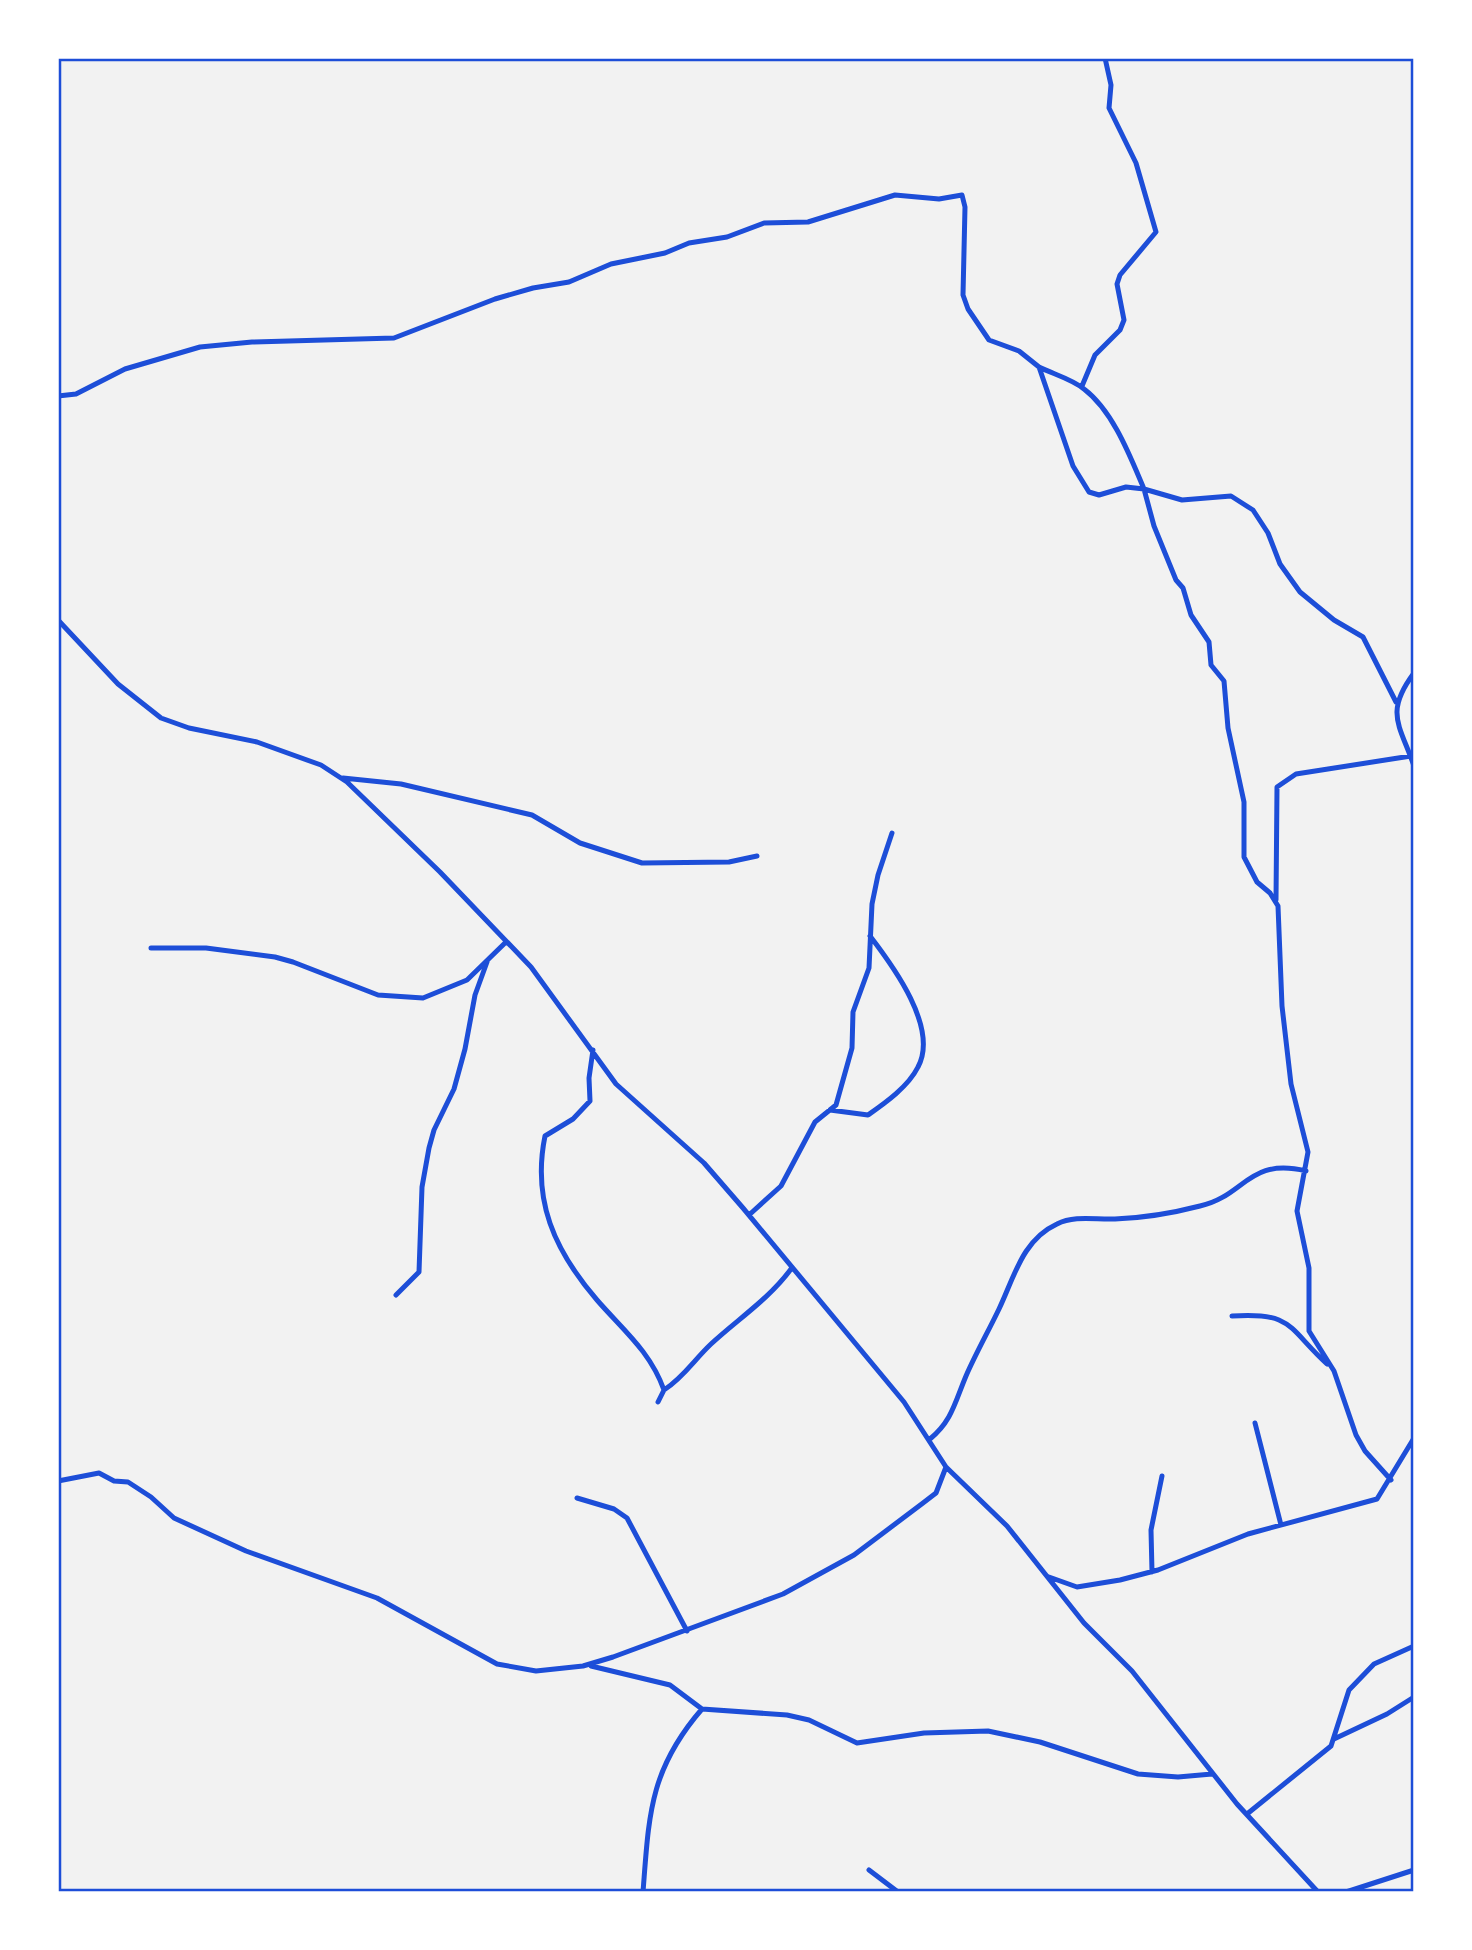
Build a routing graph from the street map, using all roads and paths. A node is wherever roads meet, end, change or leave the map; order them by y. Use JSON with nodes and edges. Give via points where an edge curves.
{"nodes":[{"id":1,"x":1105,"y":58,"type":"edge"},
{"id":2,"x":1039,"y":367,"type":"junction"},
{"id":3,"x":1082,"y":386,"type":"junction"},
{"id":4,"x":58,"y":397,"type":"edge"},
{"id":5,"x":1144,"y":488,"type":"junction"},
{"id":6,"x":58,"y":620,"type":"edge"},
{"id":7,"x":1414,"y":674,"type":"edge"},
{"id":8,"x":1396,"y":702,"type":"junction"},
{"id":9,"x":1411,"y":756,"type":"junction"},
{"id":10,"x":1414,"y":766,"type":"edge"},
{"id":11,"x":340,"y":777,"type":"junction"},
{"id":12,"x":892,"y":833,"type":"dead end"},
{"id":13,"x":757,"y":856,"type":"dead end"},
{"id":14,"x":1276,"y":903,"type":"junction"},
{"id":15,"x":870,"y":936,"type":"junction"},
{"id":16,"x":506,"y":942,"type":"junction"},
{"id":17,"x":151,"y":948,"type":"dead end"},
{"id":18,"x":487,"y":961,"type":"junction"},
{"id":19,"x":593,"y":1050,"type":"junction"},
{"id":20,"x":830,"y":1110,"type":"junction"},
{"id":21,"x":1306,"y":1171,"type":"junction"},
{"id":22,"x":749,"y":1215,"type":"junction"},
{"id":23,"x":791,"y":1269,"type":"junction"},
{"id":24,"x":396,"y":1295,"type":"dead end"},
{"id":25,"x":1232,"y":1316,"type":"dead end"},
{"id":26,"x":1334,"y":1371,"type":"junction"},
{"id":27,"x":664,"y":1390,"type":"junction"},
{"id":28,"x":658,"y":1402,"type":"dead end"},
{"id":29,"x":1255,"y":1423,"type":"dead end"},
{"id":30,"x":1414,"y":1438,"type":"edge"},
{"id":31,"x":930,"y":1440,"type":"junction"},
{"id":32,"x":946,"y":1468,"type":"junction"},
{"id":33,"x":1162,"y":1476,"type":"dead end"},
{"id":34,"x":1391,"y":1480,"type":"junction"},
{"id":35,"x":58,"y":1481,"type":"edge"},
{"id":36,"x":577,"y":1498,"type":"dead end"},
{"id":37,"x":1281,"y":1525,"type":"junction"},
{"id":38,"x":1152,"y":1572,"type":"junction"},
{"id":39,"x":1049,"y":1577,"type":"junction"},
{"id":40,"x":687,"y":1630,"type":"junction"},
{"id":41,"x":1414,"y":1646,"type":"edge"},
{"id":42,"x":587,"y":1665,"type":"junction"},
{"id":43,"x":1414,"y":1697,"type":"edge"},
{"id":44,"x":702,"y":1709,"type":"junction"},
{"id":45,"x":1334,"y":1739,"type":"junction"},
{"id":46,"x":1212,"y":1774,"type":"junction"},
{"id":47,"x":1247,"y":1814,"type":"junction"},
{"id":48,"x":869,"y":1870,"type":"dead end"},
{"id":49,"x":1414,"y":1870,"type":"edge"},
{"id":50,"x":1311,"y":1889,"type":"edge"},
{"id":51,"x":643,"y":1892,"type":"edge"},
{"id":52,"x":898,"y":1892,"type":"edge"},
{"id":53,"x":1318,"y":1892,"type":"edge"},
{"id":54,"x":1346,"y":1892,"type":"edge"}],
"edges":[{"from":1,"to":3,"type":"street","via":[[1111,85],[1109,108],[1136,163],[1156,232],[1120,275],[1117,284],[1124,320],[1095,355]]},
{"from":2,"to":3,"type":"street"},
{"from":2,"to":4,"type":"street","via":[[1019,351],[989,340],[968,309],[963,295],[962,195],[939,199],[895,195],[808,222],[764,223],[727,237],[611,264],[569,282],[495,299],[394,338],[200,347],[125,369],[76,394]]},
{"from":2,"to":5,"type":"street","via":[[1073,466],[1089,492],[1099,495],[1126,487]]},
{"from":3,"to":5,"type":"street","via":[[1108,418]]},
{"from":5,"to":8,"type":"street","via":[[1182,500],[1231,496],[1253,510],[1294,586],[1305,599],[1363,638]]},
{"from":5,"to":14,"type":"street","via":[[1176,580],[1209,642],[1212,665],[1224,681],[1228,728],[1244,802],[1244,857],[1257,882]]},
{"from":6,"to":11,"type":"street","via":[[117,684],[162,718],[257,742],[309,760]]},
{"from":7,"to":8,"type":"street"},
{"from":8,"to":9,"type":"street","via":[[1395,712]]},
{"from":9,"to":10,"type":"street"},
{"from":9,"to":14,"type":"street","via":[[1296,774],[1277,787]]},
{"from":11,"to":13,"type":"street","via":[[401,784],[532,815],[580,843],[642,863],[729,862]]},
{"from":11,"to":16,"type":"street"},
{"from":12,"to":15,"type":"street","via":[[878,875]]},
{"from":14,"to":21,"type":"street","via":[[1286,1042],[1308,1152]]},
{"from":15,"to":20,"type":"street","via":[[869,968],[853,1012],[852,1048],[839,1098]]},
{"from":15,"to":20,"type":"street","via":[[918,1011],[923,1043],[919,1066],[893,1096],[868,1115]]},
{"from":16,"to":18,"type":"street"},
{"from":16,"to":19,"type":"street","via":[[531,967]]},
{"from":17,"to":18,"type":"street","via":[[206,948],[275,957],[378,995],[423,998],[467,980]]},
{"from":18,"to":24,"type":"street","via":[[454,1089],[429,1148],[422,1187],[419,1272]]},
{"from":19,"to":22,"type":"street","via":[[617,1084],[705,1164]]},
{"from":19,"to":27,"type":"street","via":[[590,1101],[573,1119],[545,1136],[540,1186],[549,1223],[578,1275],[655,1366]]},
{"from":20,"to":22,"type":"street","via":[[815,1122],[781,1186]]},
{"from":21,"to":26,"type":"street","via":[[1297,1211],[1309,1268],[1309,1331]]},
{"from":21,"to":31,"type":"street","via":[[1276,1166],[1252,1175],[1207,1205],[1116,1219],[1078,1219],[1040,1234],[1012,1277],[954,1413]]},
{"from":22,"to":23,"type":"street"},
{"from":23,"to":27,"type":"street"},
{"from":23,"to":31,"type":"street","via":[[904,1402]]},
{"from":25,"to":26,"type":"street","via":[[1275,1316],[1291,1325]]},
{"from":26,"to":34,"type":"street","via":[[1356,1435]]},
{"from":27,"to":28,"type":"street"},
{"from":29,"to":37,"type":"street"},
{"from":30,"to":34,"type":"street"},
{"from":31,"to":32,"type":"street"},
{"from":32,"to":39,"type":"street","via":[[1007,1525]]},
{"from":32,"to":40,"type":"street","via":[[936,1493],[853,1555],[783,1594]]},
{"from":33,"to":38,"type":"street","via":[[1149,1548]]},
{"from":34,"to":37,"type":"street","via":[[1377,1499]]},
{"from":35,"to":42,"type":"street","via":[[99,1474],[128,1482],[174,1518],[246,1551],[377,1598],[497,1664],[536,1671]]},
{"from":36,"to":40,"type":"street","via":[[614,1509],[627,1518]]},
{"from":37,"to":38,"type":"street"},
{"from":38,"to":39,"type":"street","via":[[1077,1587]]},
{"from":39,"to":46,"type":"street","via":[[1084,1623],[1132,1671]]},
{"from":40,"to":42,"type":"street"},
{"from":41,"to":45,"type":"street","via":[[1374,1664],[1349,1690]]},
{"from":42,"to":44,"type":"street","via":[[670,1685]]},
{"from":43,"to":45,"type":"street"},
{"from":44,"to":46,"type":"street","via":[[787,1714],[856,1743],[965,1729],[988,1731],[1040,1742],[1138,1774]]},
{"from":44,"to":51,"type":"street","via":[[686,1727],[657,1780],[649,1812]]},
{"from":45,"to":47,"type":"street"},
{"from":46,"to":47,"type":"street"},
{"from":47,"to":50,"type":"street"},
{"from":48,"to":52,"type":"street"},
{"from":49,"to":54,"type":"street"},
{"from":50,"to":53,"type":"street"}]}
